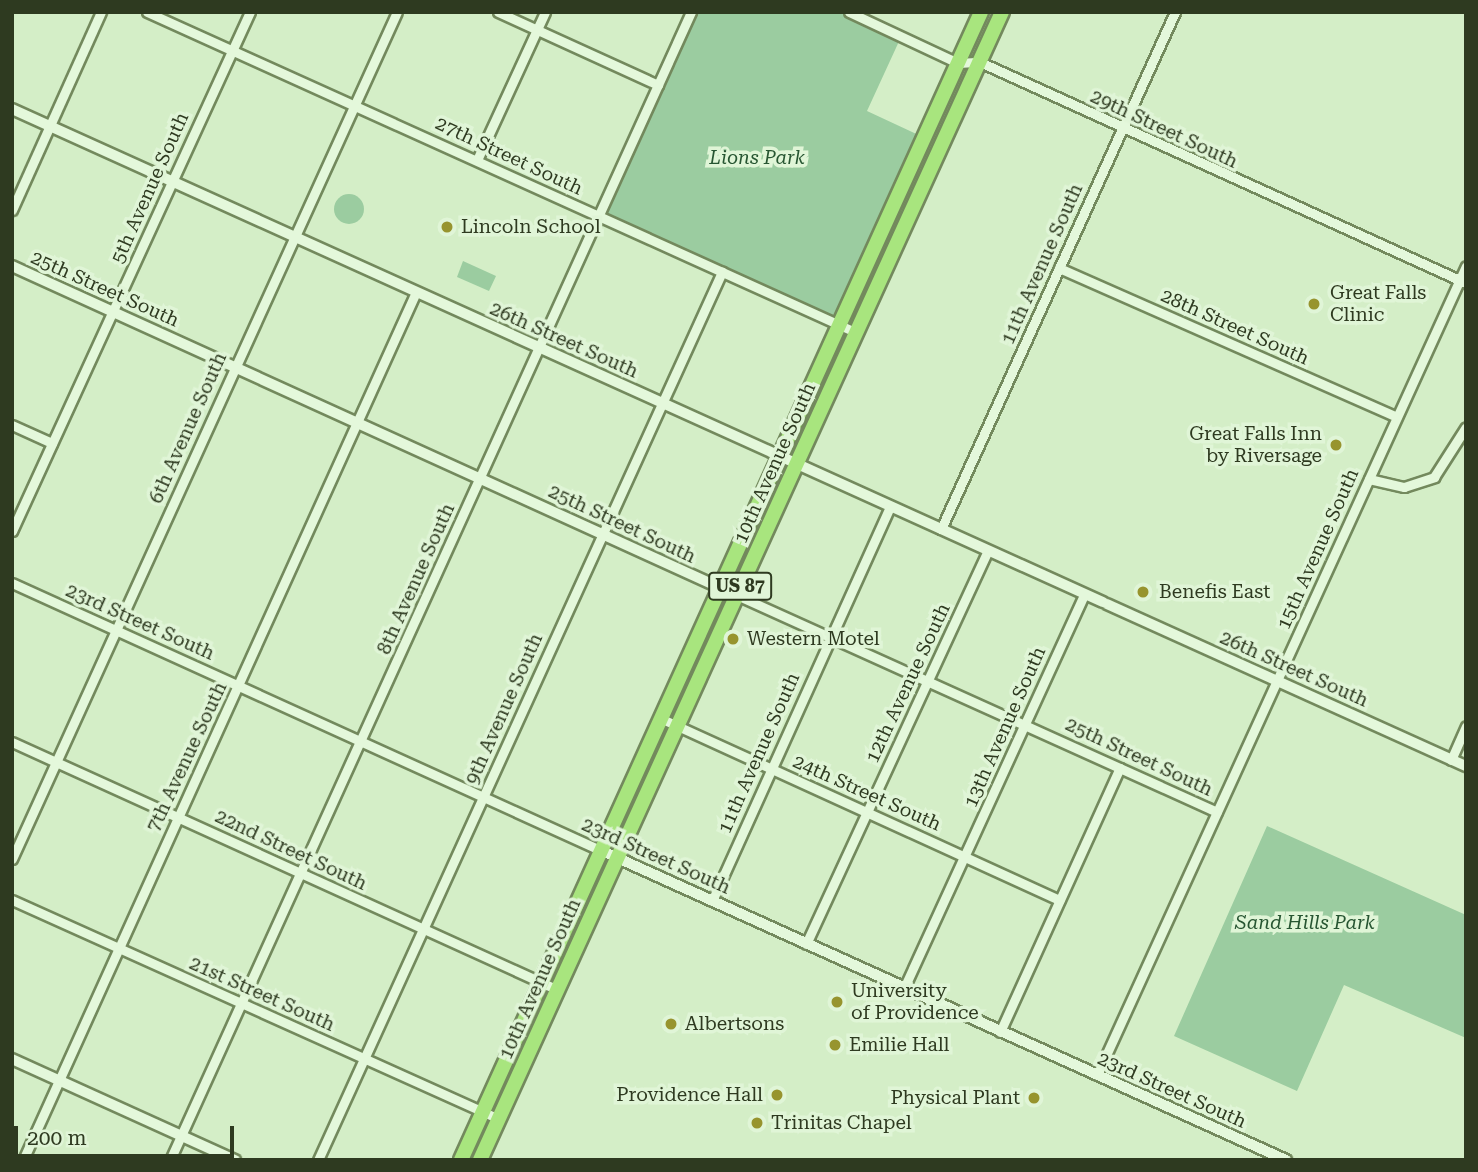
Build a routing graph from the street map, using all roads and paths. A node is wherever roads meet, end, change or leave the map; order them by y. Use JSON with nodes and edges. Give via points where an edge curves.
{"nodes":[{"id":1,"x":100,"y":12,"type":"edge"},
{"id":2,"x":147,"y":12,"type":"edge"},
{"id":3,"x":250,"y":12,"type":"edge"},
{"id":4,"x":397,"y":12,"type":"edge"},
{"id":5,"x":498,"y":12,"type":"edge"},
{"id":6,"x":545,"y":12,"type":"edge"},
{"id":7,"x":691,"y":12,"type":"edge"},
{"id":8,"x":849,"y":12,"type":"edge"},
{"id":9,"x":982,"y":12,"type":"edge"},
{"id":10,"x":1002,"y":12,"type":"edge"},
{"id":11,"x":1175,"y":12,"type":"edge"},
{"id":12,"x":537,"y":30,"type":"junction"},
{"id":13,"x":232,"y":51,"type":"junction"},
{"id":14,"x":980,"y":62,"type":"junction"},
{"id":15,"x":958,"y":63,"type":"junction"},
{"id":16,"x":658,"y":85,"type":"junction"},
{"id":17,"x":354,"y":105,"type":"junction"},
{"id":18,"x":12,"y":109,"type":"edge"},
{"id":19,"x":50,"y":126,"type":"junction"},
{"id":20,"x":1122,"y":130,"type":"junction"},
{"id":21,"x":477,"y":160,"type":"junction"},
{"id":22,"x":172,"y":181,"type":"junction"},
{"id":23,"x":12,"y":210,"type":"edge"},
{"id":24,"x":599,"y":217,"type":"junction"},
{"id":25,"x":295,"y":237,"type":"junction"},
{"id":26,"x":12,"y":266,"type":"edge"},
{"id":27,"x":1466,"y":266,"type":"edge"},
{"id":28,"x":1059,"y":268,"type":"junction"},
{"id":29,"x":722,"y":272,"type":"junction"},
{"id":30,"x":1463,"y":282,"type":"edge"},
{"id":31,"x":416,"y":292,"type":"junction"},
{"id":32,"x":114,"y":312,"type":"junction"},
{"id":33,"x":840,"y":326,"type":"junction"},
{"id":34,"x":855,"y":332,"type":"junction"},
{"id":35,"x":540,"y":348,"type":"junction"},
{"id":36,"x":235,"y":367,"type":"junction"},
{"id":37,"x":662,"y":404,"type":"junction"},
{"id":38,"x":1397,"y":417,"type":"junction"},
{"id":39,"x":357,"y":423,"type":"junction"},
{"id":40,"x":12,"y":425,"type":"edge"},
{"id":41,"x":1466,"y":428,"type":"edge"},
{"id":42,"x":52,"y":443,"type":"junction"},
{"id":43,"x":781,"y":456,"type":"junction"},
{"id":44,"x":797,"y":464,"type":"junction"},
{"id":45,"x":481,"y":479,"type":"junction"},
{"id":46,"x":1369,"y":479,"type":"junction"},
{"id":47,"x":890,"y":506,"type":"junction"},
{"id":48,"x":941,"y":529,"type":"junction"},
{"id":49,"x":12,"y":531,"type":"edge"},
{"id":50,"x":603,"y":535,"type":"junction"},
{"id":51,"x":988,"y":550,"type":"junction"},
{"id":52,"x":12,"y":583,"type":"edge"},
{"id":53,"x":721,"y":588,"type":"junction"},
{"id":54,"x":736,"y":594,"type":"junction"},
{"id":55,"x":1084,"y":594,"type":"junction"},
{"id":56,"x":117,"y":631,"type":"junction"},
{"id":57,"x":831,"y":637,"type":"junction"},
{"id":58,"x":1277,"y":681,"type":"junction"},
{"id":59,"x":928,"y":682,"type":"junction"},
{"id":60,"x":238,"y":686,"type":"junction"},
{"id":61,"x":660,"y":718,"type":"junction"},
{"id":62,"x":1025,"y":724,"type":"junction"},
{"id":63,"x":675,"y":725,"type":"junction"},
{"id":64,"x":1466,"y":726,"type":"edge"},
{"id":65,"x":12,"y":742,"type":"edge"},
{"id":66,"x":361,"y":743,"type":"junction"},
{"id":67,"x":1451,"y":760,"type":"junction"},
{"id":68,"x":57,"y":762,"type":"junction"},
{"id":69,"x":1466,"y":766,"type":"edge"},
{"id":70,"x":1121,"y":768,"type":"junction"},
{"id":71,"x":771,"y":769,"type":"junction"},
{"id":72,"x":483,"y":798,"type":"junction"},
{"id":73,"x":868,"y":812,"type":"junction"},
{"id":74,"x":1217,"y":812,"type":"junction"},
{"id":75,"x":178,"y":817,"type":"junction"},
{"id":76,"x":600,"y":850,"type":"junction"},
{"id":77,"x":615,"y":857,"type":"junction"},
{"id":78,"x":965,"y":857,"type":"junction"},
{"id":79,"x":12,"y":859,"type":"edge"},
{"id":80,"x":301,"y":872,"type":"junction"},
{"id":81,"x":12,"y":900,"type":"edge"},
{"id":82,"x":1060,"y":900,"type":"junction"},
{"id":83,"x":712,"y":901,"type":"junction"},
{"id":84,"x":422,"y":929,"type":"junction"},
{"id":85,"x":806,"y":944,"type":"junction"},
{"id":86,"x":119,"y":949,"type":"junction"},
{"id":87,"x":541,"y":982,"type":"junction"},
{"id":88,"x":904,"y":988,"type":"junction"},
{"id":89,"x":556,"y":989,"type":"junction"},
{"id":90,"x":240,"y":1004,"type":"junction"},
{"id":91,"x":1000,"y":1032,"type":"junction"},
{"id":92,"x":12,"y":1059,"type":"edge"},
{"id":93,"x":364,"y":1060,"type":"junction"},
{"id":94,"x":1097,"y":1075,"type":"junction"},
{"id":95,"x":59,"y":1080,"type":"junction"},
{"id":96,"x":483,"y":1112,"type":"junction"},
{"id":97,"x":499,"y":1119,"type":"junction"},
{"id":98,"x":181,"y":1135,"type":"junction"},
{"id":99,"x":23,"y":1160,"type":"edge"},
{"id":100,"x":170,"y":1160,"type":"edge"},
{"id":101,"x":235,"y":1160,"type":"edge"},
{"id":102,"x":318,"y":1160,"type":"edge"},
{"id":103,"x":461,"y":1160,"type":"edge"},
{"id":104,"x":480,"y":1160,"type":"edge"},
{"id":105,"x":1286,"y":1160,"type":"edge"}],
"edges":[{"from":1,"to":19,"type":"street"},
{"from":2,"to":13,"type":"street","name":"27th Street South"},
{"from":3,"to":13,"type":"street","name":"5th Avenue South"},
{"from":4,"to":17,"type":"street","name":"6th Avenue South"},
{"from":5,"to":12,"type":"street"},
{"from":6,"to":12,"type":"street"},
{"from":7,"to":16,"type":"street","name":"8th Avenue South"},
{"from":8,"to":15,"type":"street","name":"29th Street South"},
{"from":9,"to":15,"type":"highway","name":"10th Avenue South","number":"US 87"},
{"from":10,"to":14,"type":"highway","name":"10th Avenue South","number":"US 87"},
{"from":11,"to":20,"type":"street","name":"11th Avenue South"},
{"from":12,"to":16,"type":"street"},
{"from":12,"to":21,"type":"street"},
{"from":13,"to":17,"type":"street","name":"27th Street South"},
{"from":13,"to":22,"type":"street","name":"5th Avenue South"},
{"from":14,"to":15,"type":"street","name":"29th Street South"},
{"from":14,"to":20,"type":"street","name":"29th Street South"},
{"from":14,"to":34,"type":"highway","name":"10th Avenue South","number":"US 87"},
{"from":15,"to":33,"type":"highway","name":"10th Avenue South","number":"US 87"},
{"from":16,"to":24,"type":"street","name":"8th Avenue South"},
{"from":17,"to":21,"type":"street","name":"27th Street South"},
{"from":17,"to":25,"type":"street","name":"6th Avenue South"},
{"from":18,"to":19,"type":"street","name":"26th Street South"},
{"from":19,"to":22,"type":"street","name":"26th Street South"},
{"from":19,"to":23,"type":"street"},
{"from":20,"to":28,"type":"street","name":"11th Avenue South"},
{"from":20,"to":30,"type":"street","name":"29th Street South"},
{"from":21,"to":24,"type":"street","name":"27th Street South"},
{"from":22,"to":25,"type":"street","name":"26th Street South"},
{"from":22,"to":32,"type":"street","name":"5th Avenue South"},
{"from":24,"to":29,"type":"street","name":"27th Street South"},
{"from":24,"to":35,"type":"street","name":"8th Avenue South"},
{"from":25,"to":31,"type":"street","name":"26th Street South"},
{"from":25,"to":36,"type":"street","name":"6th Avenue South"},
{"from":26,"to":32,"type":"street","name":"25th Street South"},
{"from":27,"to":30,"type":"street","name":"15th Avenue South"},
{"from":28,"to":38,"type":"street","name":"28th Street South"},
{"from":28,"to":48,"type":"street","name":"11th Avenue South"},
{"from":29,"to":33,"type":"street","name":"27th Street South"},
{"from":29,"to":37,"type":"street","name":"9th Avenue South"},
{"from":30,"to":38,"type":"street","name":"15th Avenue South"},
{"from":31,"to":35,"type":"street","name":"26th Street South"},
{"from":31,"to":39,"type":"street","name":"7th Avenue South"},
{"from":32,"to":36,"type":"street","name":"25th Street South"},
{"from":32,"to":42,"type":"street","name":"5th Avenue South"},
{"from":33,"to":34,"type":"street","name":"27th Street South"},
{"from":33,"to":43,"type":"highway","name":"10th Avenue South","number":"US 87"},
{"from":34,"to":44,"type":"highway","name":"10th Avenue South","number":"US 87"},
{"from":35,"to":37,"type":"street","name":"26th Street South"},
{"from":35,"to":45,"type":"street","name":"8th Avenue South"},
{"from":36,"to":39,"type":"street","name":"25th Street South"},
{"from":36,"to":56,"type":"street","name":"6th Avenue South"},
{"from":37,"to":43,"type":"street","name":"26th Street South"},
{"from":37,"to":50,"type":"street","name":"9th Avenue South"},
{"from":38,"to":46,"type":"street","name":"15th Avenue South"},
{"from":39,"to":45,"type":"street","name":"25th Street South"},
{"from":39,"to":60,"type":"street","name":"7th Avenue South"},
{"from":40,"to":42,"type":"street"},
{"from":41,"to":46,"type":"street","via":[[1434,477],[1404,486]]},
{"from":42,"to":49,"type":"street","name":"5th Avenue South"},
{"from":43,"to":44,"type":"street","name":"26th Street South"},
{"from":43,"to":53,"type":"highway","name":"10th Avenue South","number":"US 87"},
{"from":44,"to":47,"type":"street","name":"26th Street South"},
{"from":44,"to":54,"type":"highway","name":"10th Avenue South","number":"US 87"},
{"from":45,"to":50,"type":"street","name":"25th Street South"},
{"from":45,"to":66,"type":"street","name":"8th Avenue South"},
{"from":46,"to":58,"type":"street","name":"15th Avenue South"},
{"from":47,"to":48,"type":"street","name":"26th Street South"},
{"from":47,"to":57,"type":"street","name":"11th Avenue South"},
{"from":48,"to":51,"type":"street","name":"26th Street South"},
{"from":50,"to":53,"type":"street","name":"25th Street South"},
{"from":50,"to":72,"type":"street","name":"9th Avenue South"},
{"from":51,"to":55,"type":"street","name":"26th Street South"},
{"from":51,"to":59,"type":"street","name":"12th Avenue South"},
{"from":52,"to":56,"type":"street","name":"23rd Street South"},
{"from":53,"to":54,"type":"street","name":"25th Street South"},
{"from":53,"to":61,"type":"highway","name":"10th Avenue South","number":"US 87"},
{"from":54,"to":57,"type":"street","name":"25th Street South"},
{"from":54,"to":63,"type":"highway","name":"10th Avenue South","number":"US 87"},
{"from":55,"to":58,"type":"street","name":"26th Street South"},
{"from":55,"to":62,"type":"street","name":"13th Avenue South"},
{"from":56,"to":60,"type":"street","name":"23rd Street South"},
{"from":56,"to":68,"type":"street","name":"6th Avenue South"},
{"from":57,"to":59,"type":"street","name":"25th Street South"},
{"from":57,"to":71,"type":"street","name":"11th Avenue South"},
{"from":58,"to":67,"type":"street","name":"26th Street South"},
{"from":58,"to":74,"type":"street","name":"15th Avenue South"},
{"from":59,"to":62,"type":"street","name":"25th Street South"},
{"from":59,"to":73,"type":"street","name":"12th Avenue South"},
{"from":60,"to":66,"type":"street","name":"23rd Street South"},
{"from":60,"to":75,"type":"street","name":"7th Avenue South"},
{"from":61,"to":63,"type":"street","name":"24th Street South"},
{"from":61,"to":76,"type":"highway","name":"10th Avenue South","number":"US 87"},
{"from":62,"to":70,"type":"street","name":"25th Street South"},
{"from":62,"to":78,"type":"street","name":"13th Avenue South"},
{"from":63,"to":71,"type":"street","name":"24th Street South"},
{"from":63,"to":77,"type":"highway","name":"10th Avenue South","number":"US 87"},
{"from":64,"to":67,"type":"street"},
{"from":65,"to":68,"type":"street","name":"22nd Street South"},
{"from":66,"to":72,"type":"street","name":"23rd Street South"},
{"from":66,"to":80,"type":"street","name":"8th Avenue South"},
{"from":67,"to":69,"type":"street","name":"26th Street South"},
{"from":68,"to":75,"type":"street","name":"22nd Street South"},
{"from":68,"to":79,"type":"street","name":"6th Avenue South"},
{"from":70,"to":74,"type":"street","name":"25th Street South"},
{"from":70,"to":82,"type":"street"},
{"from":71,"to":73,"type":"street","name":"24th Street South"},
{"from":71,"to":83,"type":"street","name":"11th Avenue South"},
{"from":72,"to":76,"type":"street","name":"23rd Street South"},
{"from":72,"to":84,"type":"street","name":"9th Avenue South"},
{"from":73,"to":78,"type":"street","name":"24th Street South"},
{"from":73,"to":85,"type":"street","name":"12th Avenue South"},
{"from":74,"to":94,"type":"street","name":"15th Avenue South"},
{"from":75,"to":80,"type":"street","name":"22nd Street South"},
{"from":75,"to":86,"type":"street","name":"7th Avenue South"},
{"from":76,"to":77,"type":"street","name":"23rd Street South"},
{"from":76,"to":87,"type":"highway","name":"10th Avenue South","number":"US 87"},
{"from":77,"to":83,"type":"street","name":"23rd Street South"},
{"from":77,"to":89,"type":"highway","name":"10th Avenue South","number":"US 87"},
{"from":78,"to":82,"type":"street","name":"24th Street South"},
{"from":78,"to":88,"type":"street","name":"13th Avenue South"},
{"from":80,"to":84,"type":"street","name":"22nd Street South"},
{"from":80,"to":90,"type":"street","name":"8th Avenue South"},
{"from":81,"to":86,"type":"street","name":"21st Street South"},
{"from":82,"to":91,"type":"street"},
{"from":83,"to":85,"type":"street","name":"23rd Street South"},
{"from":84,"to":87,"type":"street","name":"22nd Street South"},
{"from":84,"to":93,"type":"street","name":"9th Avenue South"},
{"from":85,"to":88,"type":"street","name":"23rd Street South"},
{"from":86,"to":90,"type":"street","name":"21st Street South"},
{"from":86,"to":95,"type":"street","name":"7th Avenue South"},
{"from":87,"to":89,"type":"street","name":"22nd Street South"},
{"from":87,"to":96,"type":"highway","name":"10th Avenue South","number":"US 87"},
{"from":88,"to":91,"type":"street","name":"23rd Street South"},
{"from":89,"to":97,"type":"highway","name":"10th Avenue South","number":"US 87"},
{"from":90,"to":93,"type":"street","name":"21st Street South"},
{"from":90,"to":98,"type":"street","name":"8th Avenue South"},
{"from":91,"to":94,"type":"street","name":"23rd Street South"},
{"from":92,"to":95,"type":"street"},
{"from":93,"to":96,"type":"street","name":"21st Street South"},
{"from":93,"to":102,"type":"street","name":"9th Avenue South"},
{"from":94,"to":105,"type":"street","name":"23rd Street South"},
{"from":95,"to":98,"type":"street"},
{"from":95,"to":99,"type":"street","name":"7th Avenue South"},
{"from":96,"to":97,"type":"street","name":"21st Street South"},
{"from":96,"to":103,"type":"highway","name":"10th Avenue South","number":"US 87"},
{"from":97,"to":104,"type":"highway","name":"10th Avenue South","number":"US 87"},
{"from":98,"to":100,"type":"street","name":"8th Avenue South"},
{"from":98,"to":101,"type":"street"}]}
